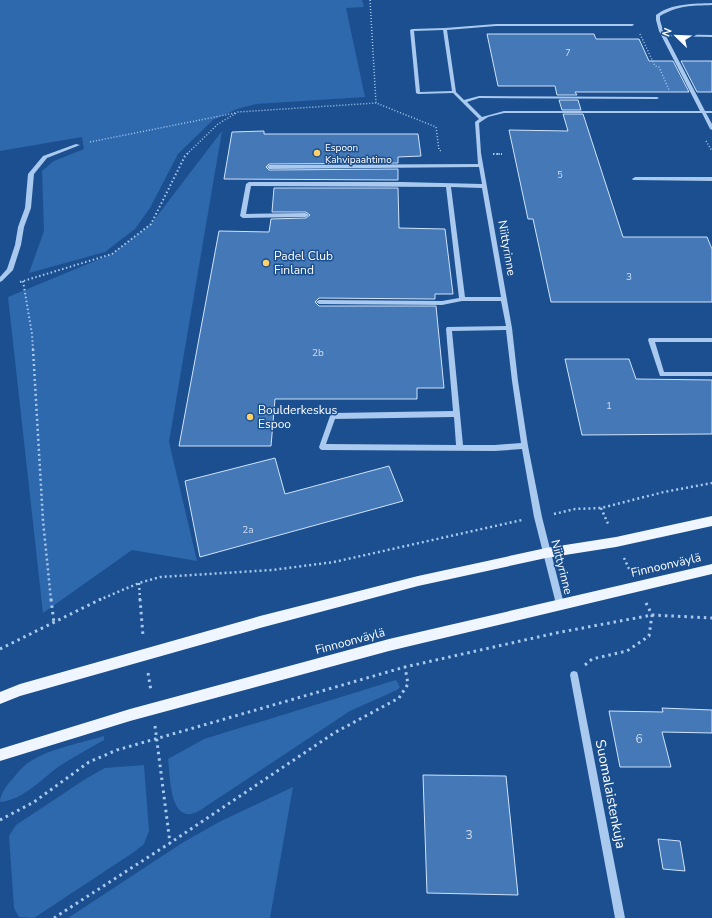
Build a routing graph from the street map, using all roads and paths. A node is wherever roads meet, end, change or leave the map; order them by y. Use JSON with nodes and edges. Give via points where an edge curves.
{"nodes":[{"id":1,"x":712,"y":4,"type":"edge"},
{"id":2,"x":632,"y":25,"type":"joint"},
{"id":3,"x":445,"y":29,"type":"junction"},
{"id":4,"x":663,"y":36,"type":"junction"},
{"id":5,"x":712,"y":36,"type":"edge"},
{"id":6,"x":454,"y":92,"type":"junction"},
{"id":7,"x":657,"y":98,"type":"joint"},
{"id":8,"x":464,"y":101,"type":"junction"},
{"id":9,"x":376,"y":103,"type":"dead end"},
{"id":10,"x":238,"y":112,"type":"junction"},
{"id":11,"x":704,"y":112,"type":"junction"},
{"id":12,"x":712,"y":112,"type":"edge"},
{"id":13,"x":481,"y":118,"type":"junction"},
{"id":14,"x":712,"y":129,"type":"edge"},
{"id":15,"x":78,"y":145,"type":"joint"},
{"id":16,"x":481,"y":165,"type":"junction"},
{"id":17,"x":269,"y":167,"type":"dead end"},
{"id":18,"x":635,"y":179,"type":"dead end"},
{"id":19,"x":712,"y":179,"type":"edge"},
{"id":20,"x":448,"y":186,"type":"junction"},
{"id":21,"x":485,"y":186,"type":"junction"},
{"id":22,"x":306,"y":215,"type":"dead end"},
{"id":23,"x":0,"y":280,"type":"edge"},
{"id":24,"x":462,"y":299,"type":"junction"},
{"id":25,"x":504,"y":299,"type":"junction"},
{"id":26,"x":319,"y":302,"type":"dead end"},
{"id":27,"x":509,"y":328,"type":"junction"},
{"id":28,"x":712,"y":340,"type":"edge"},
{"id":29,"x":712,"y":374,"type":"edge"},
{"id":30,"x":457,"y":414,"type":"junction"},
{"id":31,"x":525,"y":446,"type":"junction"},
{"id":32,"x":460,"y":448,"type":"junction"},
{"id":33,"x":712,"y":483,"type":"edge"},
{"id":34,"x":575,"y":509,"type":"dead end"},
{"id":35,"x":712,"y":521,"type":"edge"},
{"id":36,"x":504,"y":523,"type":"dead end"},
{"id":37,"x":546,"y":554,"type":"junction"},
{"id":38,"x":712,"y":569,"type":"edge"},
{"id":39,"x":560,"y":604,"type":"junction"},
{"id":40,"x":652,"y":616,"type":"junction"},
{"id":41,"x":712,"y":618,"type":"edge"},
{"id":42,"x":54,"y":623,"type":"junction"},
{"id":43,"x":0,"y":649,"type":"edge"},
{"id":44,"x":405,"y":667,"type":"junction"},
{"id":45,"x":574,"y":675,"type":"joint"},
{"id":46,"x":0,"y":698,"type":"edge"},
{"id":47,"x":0,"y":755,"type":"edge"},
{"id":48,"x":0,"y":820,"type":"edge"},
{"id":49,"x":54,"y":918,"type":"edge"},
{"id":50,"x":620,"y":918,"type":"edge"}],
"edges":[{"from":1,"to":4,"type":"street","via":[[679,6],[658,15]]},
{"from":2,"to":3,"type":"street","via":[[496,25]]},
{"from":2,"to":7,"type":"path","via":[[641,36],[655,66],[659,67],[670,93],[662,93]]},
{"from":3,"to":6,"type":"street"},
{"from":3,"to":6,"type":"street","via":[[412,30],[418,92]]},
{"from":4,"to":5,"type":"street"},
{"from":4,"to":11,"type":"street"},
{"from":6,"to":8,"type":"street"},
{"from":7,"to":8,"type":"street","via":[[479,97]]},
{"from":8,"to":13,"type":"street"},
{"from":9,"to":10,"type":"path"},
{"from":10,"to":15,"type":"path"},
{"from":10,"to":42,"type":"path","via":[[218,124],[185,156],[151,224],[112,254],[23,282],[32,334],[43,521]]},
{"from":11,"to":12,"type":"street"},
{"from":11,"to":13,"type":"street","via":[[504,112]]},
{"from":11,"to":14,"type":"street"},
{"from":13,"to":16,"type":"street","name":"Niittyrinne","via":[[476,125]]},
{"from":15,"to":23,"type":"street","via":[[45,157],[31,174],[28,208],[18,246],[10,270]]},
{"from":16,"to":17,"type":"street"},
{"from":16,"to":21,"type":"street","name":"Niittyrinne"},
{"from":18,"to":19,"type":"street"},
{"from":20,"to":21,"type":"street"},
{"from":20,"to":22,"type":"street","via":[[250,184],[243,216]]},
{"from":20,"to":24,"type":"street"},
{"from":21,"to":25,"type":"street","name":"Niittyrinne"},
{"from":24,"to":25,"type":"street"},
{"from":24,"to":26,"type":"street","via":[[442,303]]},
{"from":25,"to":27,"type":"street","name":"Niittyrinne"},
{"from":27,"to":30,"type":"street","via":[[449,329]]},
{"from":27,"to":31,"type":"street","name":"Niittyrinne"},
{"from":28,"to":29,"type":"street","via":[[652,340],[662,374]]},
{"from":30,"to":32,"type":"street"},
{"from":30,"to":32,"type":"street","via":[[333,416],[322,447]]},
{"from":31,"to":32,"type":"street"},
{"from":31,"to":37,"type":"street","name":"Niittyrinne"},
{"from":33,"to":34,"type":"path","via":[[601,508]]},
{"from":35,"to":37,"type":"main road"},
{"from":36,"to":42,"type":"path","via":[[334,562],[272,570],[160,577],[116,592]]},
{"from":37,"to":39,"type":"street","name":"Niittyrinne"},
{"from":37,"to":46,"type":"main road","via":[[418,581],[178,645]]},
{"from":38,"to":39,"type":"main road","name":"Finnoonväylä"},
{"from":39,"to":47,"type":"main road","name":"Finnoonväylä","via":[[389,645],[186,699]]},
{"from":40,"to":41,"type":"path"},
{"from":40,"to":44,"type":"path","via":[[556,633]]},
{"from":40,"to":45,"type":"path","via":[[650,636],[627,651],[592,659]]},
{"from":42,"to":43,"type":"path"},
{"from":44,"to":48,"type":"path","via":[[117,750],[87,763],[51,791]]},
{"from":44,"to":49,"type":"path","via":[[408,684],[399,698],[334,733]]},
{"from":45,"to":50,"type":"street","name":"Suomalaistenkuja"}]}
